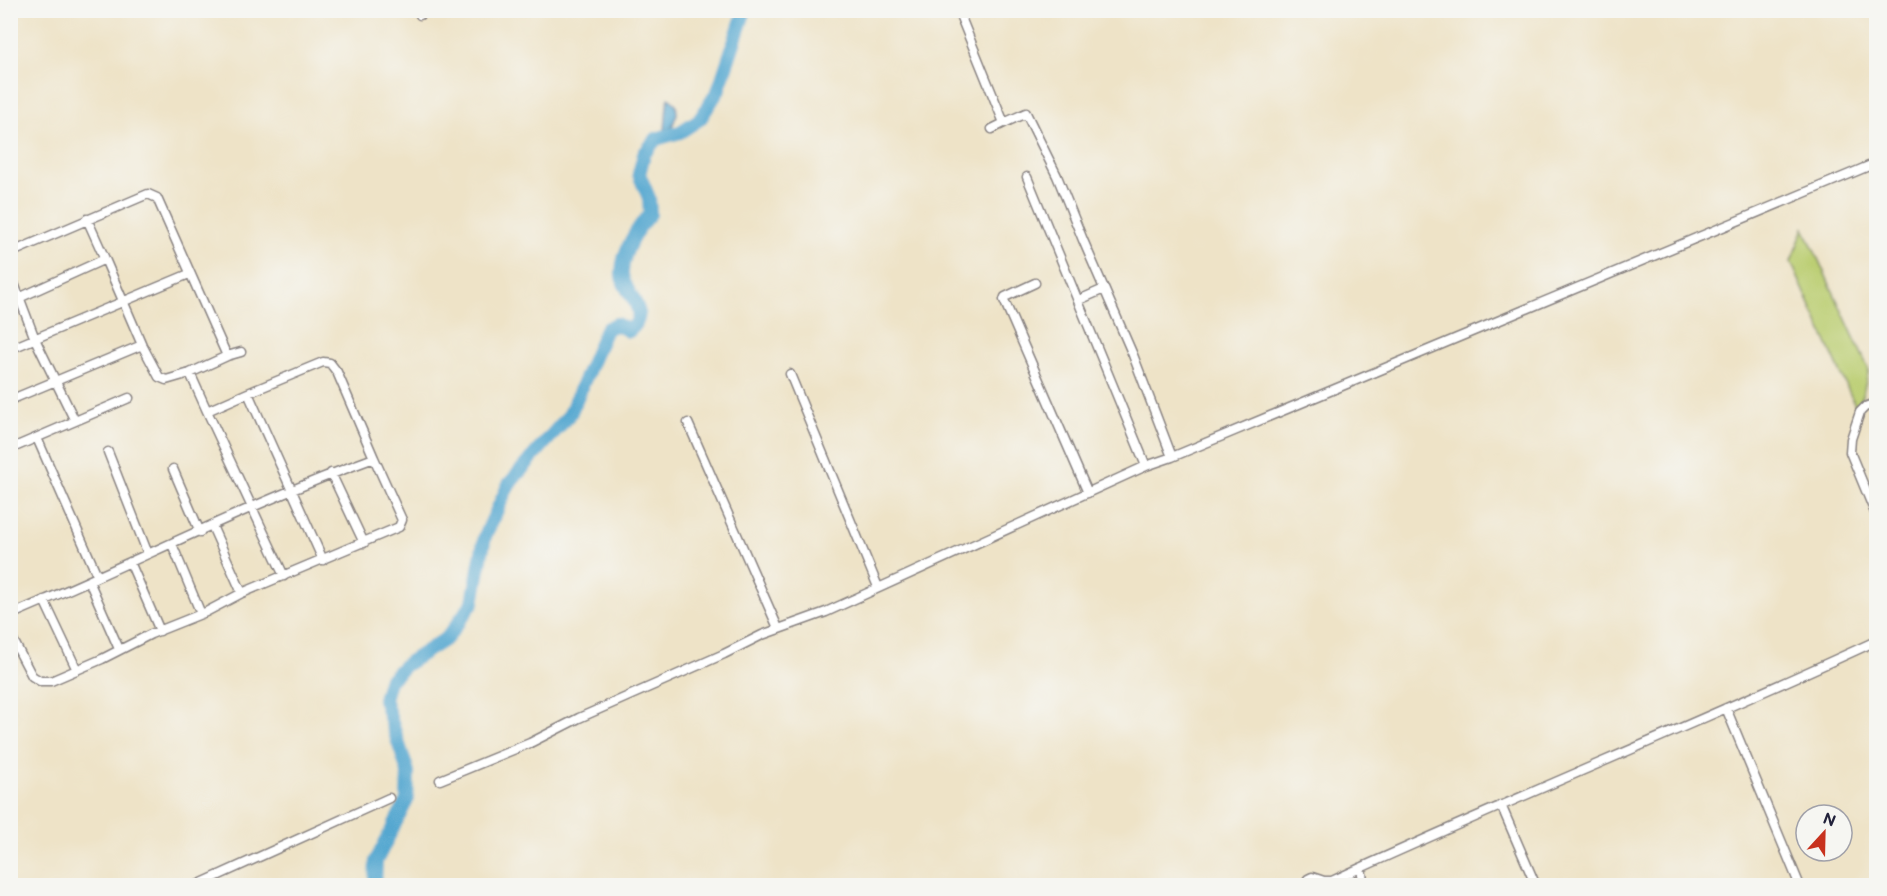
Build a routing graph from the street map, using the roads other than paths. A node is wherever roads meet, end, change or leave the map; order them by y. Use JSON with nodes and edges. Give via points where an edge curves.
{"nodes":[{"id":1,"x":958,"y":10,"type":"edge"},
{"id":2,"x":1004,"y":123,"type":"junction"},
{"id":3,"x":992,"y":129,"type":"dead end"},
{"id":4,"x":1876,"y":164,"type":"edge"},
{"id":5,"x":1027,"y":177,"type":"dead end"},
{"id":6,"x":87,"y":219,"type":"junction"},
{"id":7,"x":10,"y":253,"type":"edge"},
{"id":8,"x":105,"y":259,"type":"junction"},
{"id":9,"x":10,"y":273,"type":"edge"},
{"id":10,"x":189,"y":274,"type":"junction"},
{"id":11,"x":1035,"y":283,"type":"dead end"},
{"id":12,"x":1104,"y":290,"type":"junction"},
{"id":13,"x":15,"y":300,"type":"edge"},
{"id":14,"x":1079,"y":300,"type":"junction"},
{"id":15,"x":124,"y":302,"type":"junction"},
{"id":16,"x":35,"y":339,"type":"junction"},
{"id":17,"x":142,"y":345,"type":"junction"},
{"id":18,"x":10,"y":349,"type":"edge"},
{"id":19,"x":241,"y":352,"type":"dead end"},
{"id":20,"x":226,"y":357,"type":"junction"},
{"id":21,"x":190,"y":373,"type":"junction"},
{"id":22,"x":790,"y":374,"type":"dead end"},
{"id":23,"x":56,"y":381,"type":"junction"},
{"id":24,"x":248,"y":393,"type":"junction"},
{"id":25,"x":129,"y":398,"type":"dead end"},
{"id":26,"x":10,"y":400,"type":"edge"},
{"id":27,"x":1876,"y":403,"type":"edge"},
{"id":28,"x":207,"y":411,"type":"junction"},
{"id":29,"x":75,"y":421,"type":"junction"},
{"id":30,"x":688,"y":423,"type":"dead end"},
{"id":31,"x":37,"y":438,"type":"junction"},
{"id":32,"x":10,"y":449,"type":"edge"},
{"id":33,"x":108,"y":452,"type":"dead end"},
{"id":34,"x":1172,"y":457,"type":"junction"},
{"id":35,"x":374,"y":458,"type":"junction"},
{"id":36,"x":1146,"y":466,"type":"junction"},
{"id":37,"x":173,"y":469,"type":"dead end"},
{"id":38,"x":331,"y":473,"type":"junction"},
{"id":39,"x":291,"y":491,"type":"junction"},
{"id":40,"x":1088,"y":493,"type":"junction"},
{"id":41,"x":253,"y":508,"type":"junction"},
{"id":42,"x":1876,"y":515,"type":"edge"},
{"id":43,"x":212,"y":526,"type":"junction"},
{"id":44,"x":200,"y":532,"type":"junction"},
{"id":45,"x":364,"y":543,"type":"junction"},
{"id":46,"x":172,"y":544,"type":"junction"},
{"id":47,"x":148,"y":554,"type":"junction"},
{"id":48,"x":323,"y":560,"type":"junction"},
{"id":49,"x":130,"y":562,"type":"junction"},
{"id":50,"x":98,"y":575,"type":"junction"},
{"id":51,"x":284,"y":576,"type":"junction"},
{"id":52,"x":89,"y":581,"type":"junction"},
{"id":53,"x":878,"y":587,"type":"junction"},
{"id":54,"x":242,"y":593,"type":"junction"},
{"id":55,"x":44,"y":600,"type":"junction"},
{"id":56,"x":201,"y":614,"type":"junction"},
{"id":57,"x":10,"y":615,"type":"edge"},
{"id":58,"x":778,"y":628,"type":"junction"},
{"id":59,"x":160,"y":631,"type":"junction"},
{"id":60,"x":10,"y":634,"type":"edge"},
{"id":61,"x":1876,"y":641,"type":"edge"},
{"id":62,"x":119,"y":649,"type":"junction"},
{"id":63,"x":76,"y":670,"type":"junction"},
{"id":64,"x":1726,"y":708,"type":"junction"},
{"id":65,"x":440,"y":780,"type":"dead end"},
{"id":66,"x":389,"y":798,"type":"dead end"},
{"id":67,"x":1501,"y":805,"type":"junction"},
{"id":68,"x":1361,"y":868,"type":"junction"},
{"id":69,"x":1324,"y":883,"type":"edge"},
{"id":70,"x":195,"y":885,"type":"edge"},
{"id":71,"x":1303,"y":885,"type":"edge"},
{"id":72,"x":1364,"y":885,"type":"edge"},
{"id":73,"x":1536,"y":885,"type":"edge"},
{"id":74,"x":1800,"y":885,"type":"edge"}],
"edges":[{"from":1,"to":2,"type":"street"},
{"from":2,"to":3,"type":"street"},
{"from":2,"to":12,"type":"street","via":[[1026,113]]},
{"from":4,"to":34,"type":"street"},
{"from":5,"to":14,"type":"street"},
{"from":6,"to":7,"type":"street"},
{"from":6,"to":8,"type":"street"},
{"from":6,"to":10,"type":"street","via":[[152,195],[157,198]]},
{"from":8,"to":13,"type":"street"},
{"from":8,"to":15,"type":"street"},
{"from":9,"to":13,"type":"street"},
{"from":10,"to":15,"type":"street"},
{"from":10,"to":20,"type":"street"},
{"from":11,"to":40,"type":"street","via":[[1004,300]]},
{"from":12,"to":14,"type":"street"},
{"from":12,"to":34,"type":"street"},
{"from":13,"to":16,"type":"street"},
{"from":14,"to":36,"type":"street"},
{"from":15,"to":16,"type":"street"},
{"from":15,"to":17,"type":"street"},
{"from":16,"to":18,"type":"street"},
{"from":16,"to":23,"type":"street"},
{"from":17,"to":21,"type":"street","via":[[161,378]]},
{"from":17,"to":23,"type":"street"},
{"from":19,"to":20,"type":"street"},
{"from":20,"to":21,"type":"street"},
{"from":21,"to":28,"type":"street"},
{"from":22,"to":53,"type":"street"},
{"from":23,"to":26,"type":"street"},
{"from":23,"to":29,"type":"street"},
{"from":24,"to":28,"type":"street"},
{"from":24,"to":35,"type":"street","via":[[323,362],[330,363]]},
{"from":24,"to":39,"type":"street"},
{"from":25,"to":29,"type":"street"},
{"from":27,"to":42,"type":"street","via":[[1860,412],[1850,446],[1851,459]]},
{"from":28,"to":41,"type":"street"},
{"from":29,"to":31,"type":"street"},
{"from":30,"to":58,"type":"street"},
{"from":31,"to":32,"type":"street"},
{"from":31,"to":50,"type":"street"},
{"from":33,"to":47,"type":"street"},
{"from":34,"to":36,"type":"street"},
{"from":35,"to":38,"type":"street"},
{"from":35,"to":45,"type":"street","via":[[402,520],[399,527]]},
{"from":36,"to":40,"type":"street"},
{"from":37,"to":44,"type":"street"},
{"from":38,"to":39,"type":"street"},
{"from":38,"to":45,"type":"street"},
{"from":39,"to":41,"type":"street"},
{"from":39,"to":48,"type":"street"},
{"from":40,"to":53,"type":"street"},
{"from":41,"to":43,"type":"street"},
{"from":41,"to":51,"type":"street"},
{"from":43,"to":44,"type":"street"},
{"from":43,"to":54,"type":"street"},
{"from":44,"to":46,"type":"street"},
{"from":45,"to":48,"type":"street"},
{"from":46,"to":47,"type":"street"},
{"from":46,"to":56,"type":"street"},
{"from":47,"to":49,"type":"street"},
{"from":48,"to":51,"type":"street"},
{"from":49,"to":50,"type":"street"},
{"from":49,"to":59,"type":"street"},
{"from":50,"to":52,"type":"street"},
{"from":51,"to":54,"type":"street"},
{"from":52,"to":55,"type":"street"},
{"from":52,"to":62,"type":"street"},
{"from":53,"to":58,"type":"street"},
{"from":54,"to":56,"type":"street"},
{"from":55,"to":57,"type":"street"},
{"from":55,"to":63,"type":"street"},
{"from":56,"to":59,"type":"street"},
{"from":58,"to":65,"type":"street","via":[[530,743]]},
{"from":59,"to":62,"type":"street"},
{"from":60,"to":63,"type":"street","via":[[35,680],[51,681]]},
{"from":61,"to":64,"type":"street"},
{"from":62,"to":63,"type":"street"},
{"from":64,"to":67,"type":"street"},
{"from":64,"to":74,"type":"street"},
{"from":66,"to":70,"type":"street"},
{"from":67,"to":68,"type":"street"},
{"from":67,"to":73,"type":"street"},
{"from":68,"to":69,"type":"street"},
{"from":68,"to":72,"type":"street"},
{"from":69,"to":71,"type":"street","via":[[1312,877]]}]}
